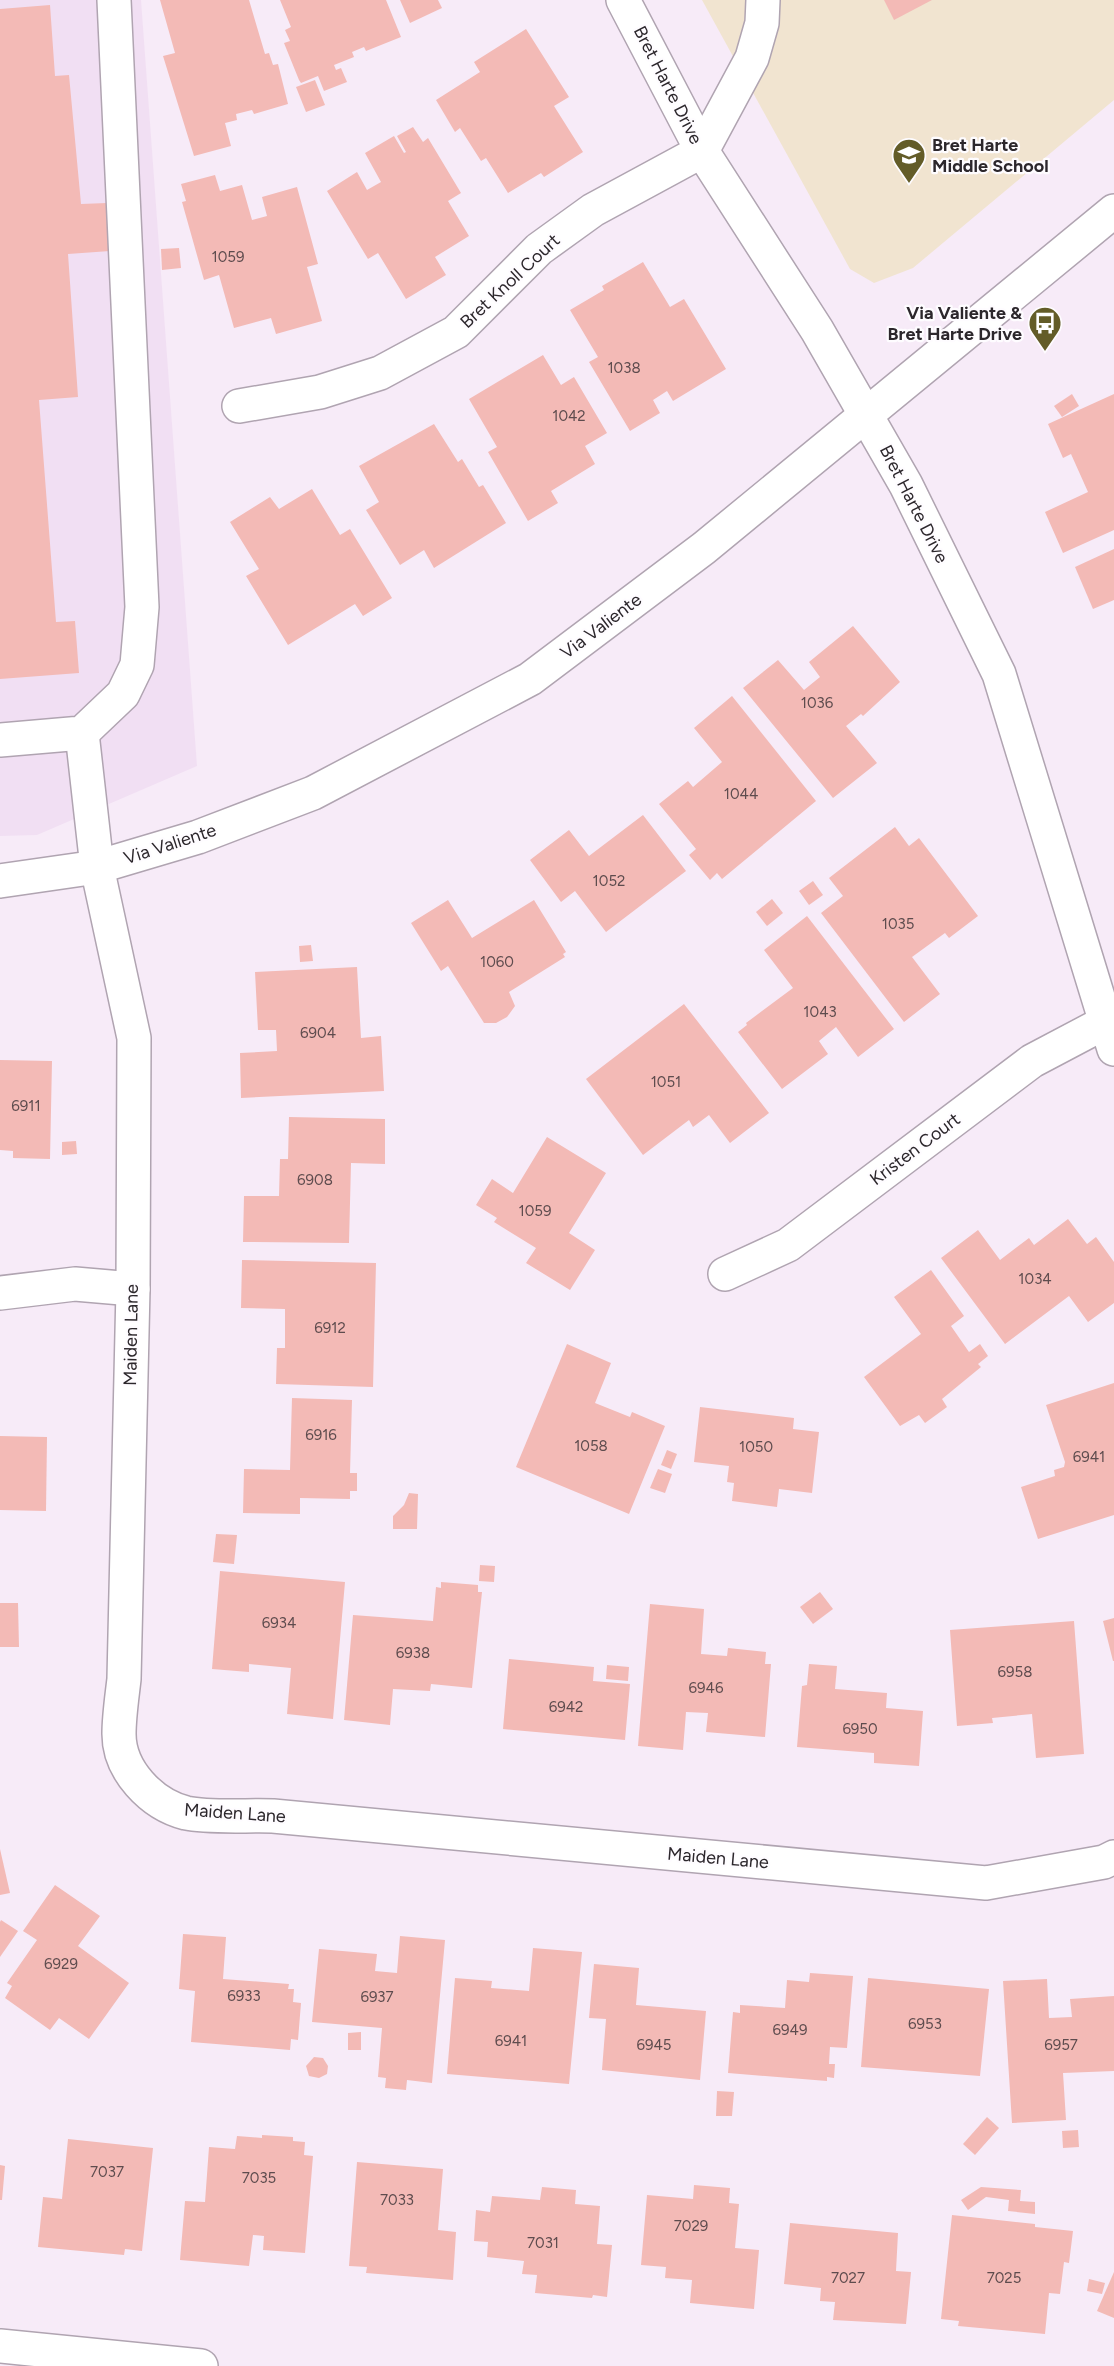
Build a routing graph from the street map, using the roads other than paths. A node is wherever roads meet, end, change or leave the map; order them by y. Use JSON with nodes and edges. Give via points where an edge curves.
{"nodes":[{"id":1,"x":114,"y":0,"type":"edge"},
{"id":2,"x":623,"y":0,"type":"edge"},
{"id":3,"x":763,"y":0,"type":"edge"},
{"id":4,"x":702,"y":151,"type":"junction"},
{"id":5,"x":1114,"y":211,"type":"edge"},
{"id":6,"x":239,"y":406,"type":"dead end"},
{"id":7,"x":867,"y":414,"type":"junction"},
{"id":8,"x":82,"y":733,"type":"junction"},
{"id":9,"x":0,"y":740,"type":"edge"},
{"id":10,"x":97,"y":867,"type":"junction"},
{"id":11,"x":0,"y":881,"type":"edge"},
{"id":12,"x":1109,"y":1036,"type":"edge"},
{"id":13,"x":726,"y":1274,"type":"dead end"},
{"id":14,"x":133,"y":1289,"type":"junction"},
{"id":15,"x":0,"y":1293,"type":"edge"},
{"id":16,"x":1114,"y":1857,"type":"edge"},
{"id":17,"x":0,"y":2346,"type":"edge"},
{"id":18,"x":201,"y":2366,"type":"edge"}],
"edges":[{"from":1,"to":8,"type":"street","via":[[142,607],[137,665],[123,694]]},
{"from":2,"to":4,"type":"street","name":"Bret Harte Drive"},
{"from":3,"to":4,"type":"street","via":[[762,23],[752,58]]},
{"from":4,"to":6,"type":"street","name":"Bret Knoll Court","via":[[593,210],[539,249],[456,332],[380,373],[320,392]]},
{"from":4,"to":7,"type":"street","name":"Bret Harte Drive"},
{"from":5,"to":7,"type":"street","name":"Via Valiente"},
{"from":7,"to":10,"type":"street","name":"Via Valiente","via":[[704,548],[530,679],[313,793],[198,837]]},
{"from":7,"to":12,"type":"street","name":"Bret Harte Drive","via":[[999,674]]},
{"from":8,"to":9,"type":"street"},
{"from":8,"to":10,"type":"street","name":"Maiden Lane"},
{"from":10,"to":11,"type":"street","name":"Via Valiente"},
{"from":10,"to":14,"type":"street","name":"Maiden Lane","via":[[134,1038]]},
{"from":12,"to":13,"type":"street","name":"Kristen Court","via":[[1032,1061],[788,1245]]},
{"from":14,"to":15,"type":"street","via":[[75,1284]]},
{"from":14,"to":16,"type":"street","name":"Maiden Lane","via":[[124,1679],[119,1735],[126,1764],[140,1785],[161,1803],[186,1813],[273,1816],[986,1883]]},
{"from":17,"to":18,"type":"street"}]}
